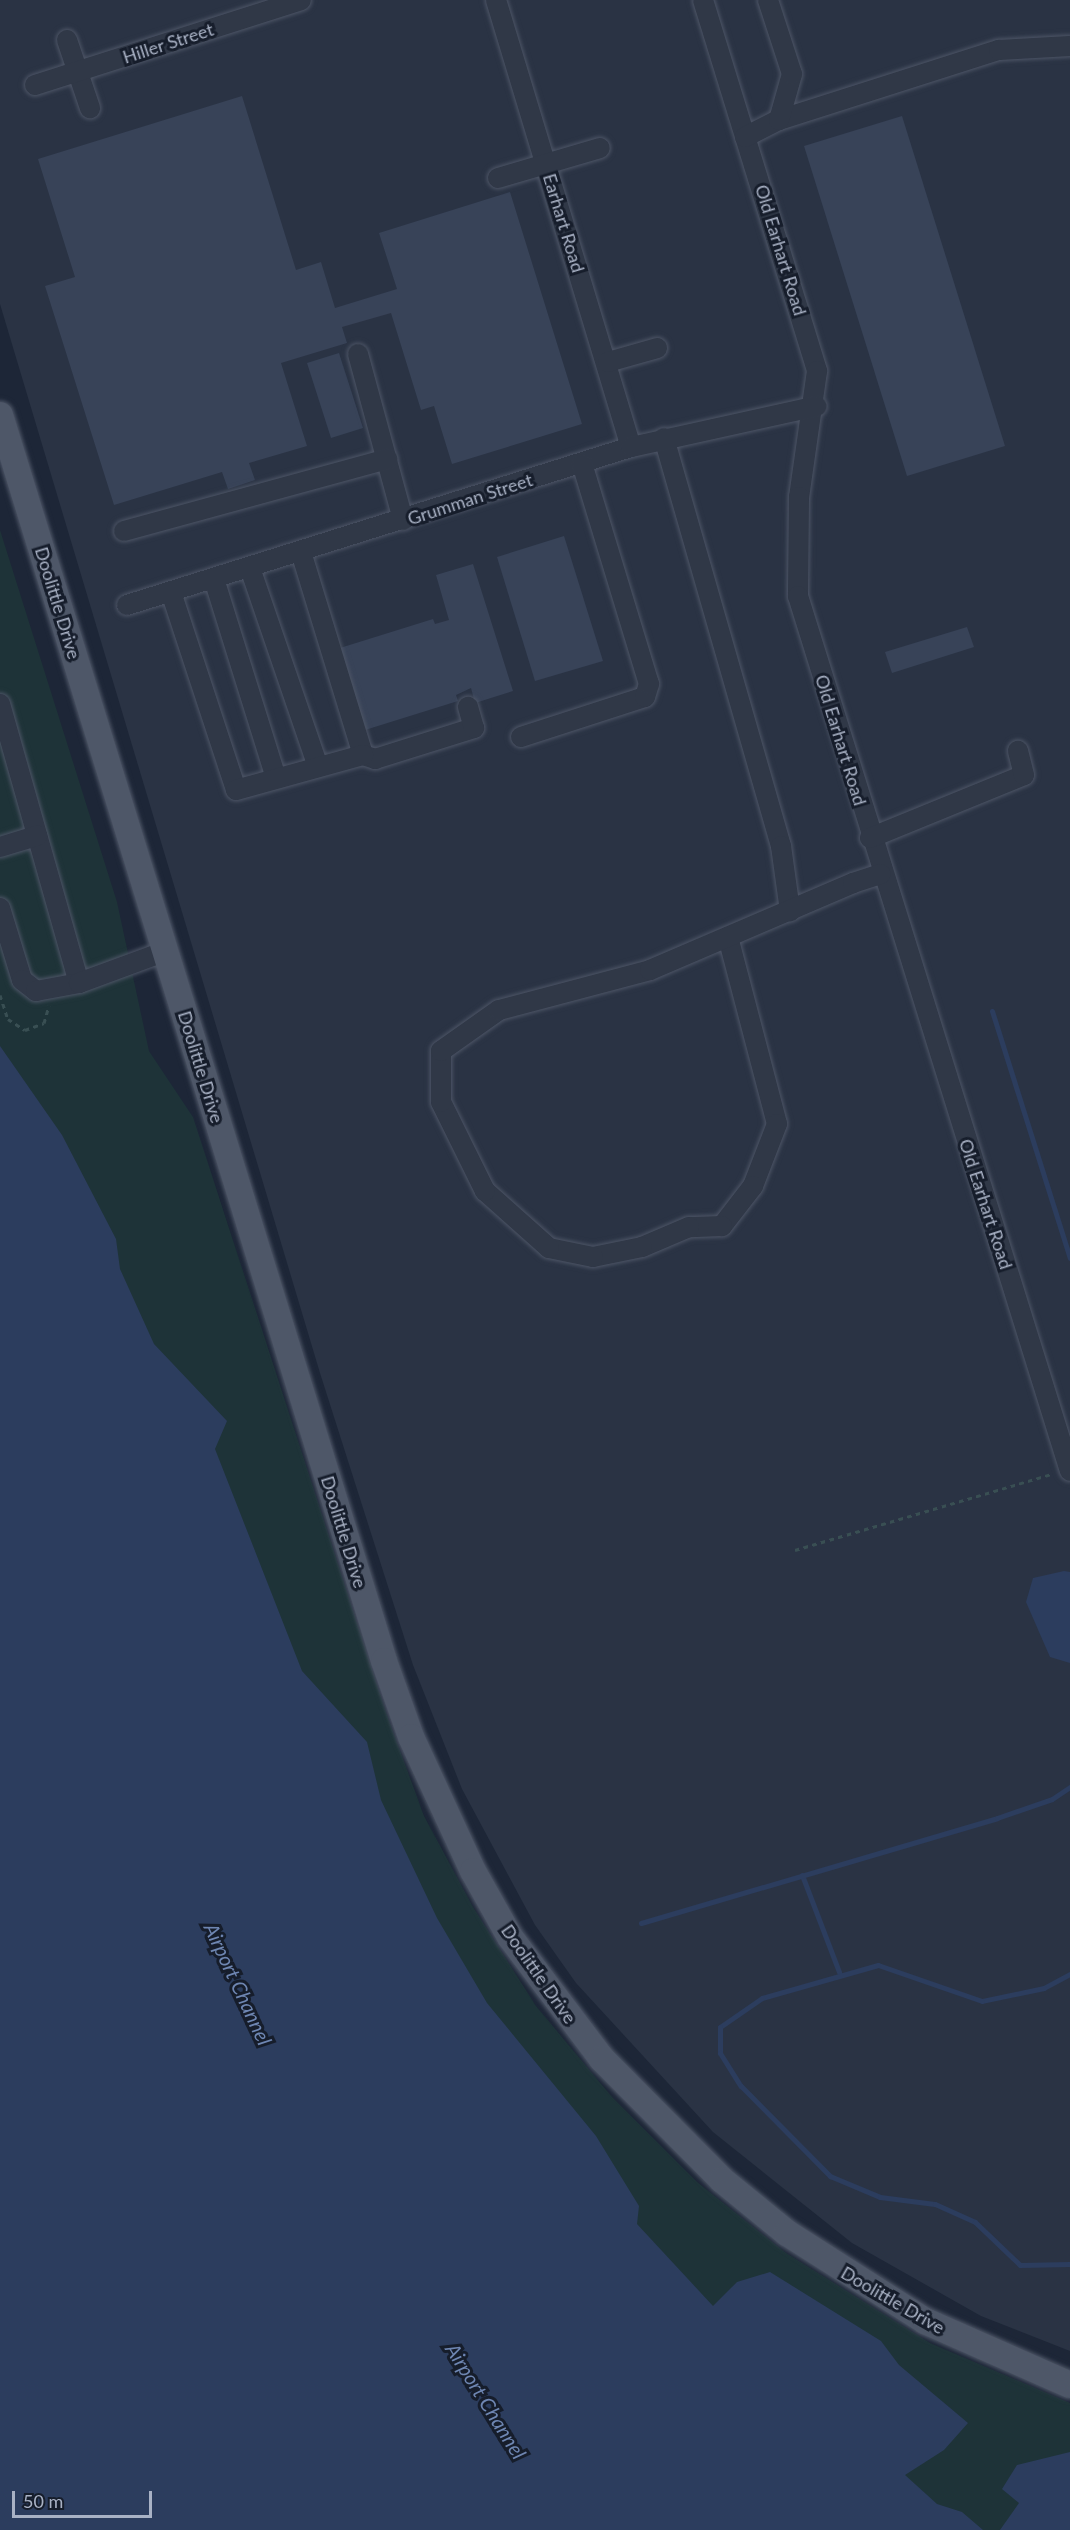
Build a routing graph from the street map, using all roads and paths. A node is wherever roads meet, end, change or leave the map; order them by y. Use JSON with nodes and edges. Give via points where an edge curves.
{"nodes":[{"id":1,"x":301,"y":0,"type":"edge"},
{"id":2,"x":496,"y":0,"type":"edge"},
{"id":3,"x":703,"y":0,"type":"edge"},
{"id":4,"x":768,"y":0,"type":"edge"},
{"id":5,"x":67,"y":40,"type":"dead end"},
{"id":6,"x":1070,"y":46,"type":"edge"},
{"id":7,"x":78,"y":72,"type":"junction"},
{"id":8,"x":35,"y":85,"type":"dead end"},
{"id":9,"x":90,"y":108,"type":"dead end"},
{"id":10,"x":779,"y":120,"type":"junction"},
{"id":11,"x":745,"y":137,"type":"junction"},
{"id":12,"x":600,"y":148,"type":"dead end"},
{"id":13,"x":546,"y":164,"type":"junction"},
{"id":14,"x":498,"y":178,"type":"dead end"},
{"id":15,"x":657,"y":348,"type":"dead end"},
{"id":16,"x":358,"y":354,"type":"dead end"},
{"id":17,"x":608,"y":362,"type":"junction"},
{"id":18,"x":817,"y":406,"type":"junction"},
{"id":19,"x":0,"y":415,"type":"edge"},
{"id":20,"x":664,"y":438,"type":"junction"},
{"id":21,"x":631,"y":447,"type":"junction"},
{"id":22,"x":387,"y":459,"type":"junction"},
{"id":23,"x":582,"y":464,"type":"junction"},
{"id":24,"x":404,"y":520,"type":"junction"},
{"id":25,"x":124,"y":531,"type":"dead end"},
{"id":26,"x":301,"y":552,"type":"junction"},
{"id":27,"x":250,"y":568,"type":"junction"},
{"id":28,"x":214,"y":579,"type":"junction"},
{"id":29,"x":171,"y":592,"type":"junction"},
{"id":30,"x":127,"y":605,"type":"dead end"},
{"id":31,"x":0,"y":704,"type":"edge"},
{"id":32,"x":468,"y":707,"type":"dead end"},
{"id":33,"x":521,"y":737,"type":"dead end"},
{"id":34,"x":1018,"y":751,"type":"dead end"},
{"id":35,"x":363,"y":755,"type":"junction"},
{"id":36,"x":318,"y":767,"type":"junction"},
{"id":37,"x":276,"y":778,"type":"junction"},
{"id":38,"x":38,"y":836,"type":"junction"},
{"id":39,"x":870,"y":838,"type":"junction"},
{"id":40,"x":0,"y":847,"type":"edge"},
{"id":41,"x":881,"y":874,"type":"junction"},
{"id":42,"x":0,"y":908,"type":"edge"},
{"id":43,"x":790,"y":911,"type":"junction"},
{"id":44,"x":728,"y":937,"type":"junction"},
{"id":45,"x":166,"y":951,"type":"junction"},
{"id":46,"x":79,"y":983,"type":"junction"},
{"id":47,"x":1070,"y":1470,"type":"edge"},
{"id":48,"x":795,"y":1550,"type":"dead end"},
{"id":49,"x":1070,"y":2385,"type":"edge"}],
"edges":[{"from":1,"to":7,"type":"street","name":"Hiller Street"},
{"from":2,"to":13,"type":"street","name":"Earhart Road"},
{"from":3,"to":11,"type":"street","name":"Old Earhart Road"},
{"from":4,"to":10,"type":"street","via":[[792,74]]},
{"from":5,"to":7,"type":"street"},
{"from":6,"to":10,"type":"street","via":[[999,50]]},
{"from":7,"to":8,"type":"street","name":"Hiller Street"},
{"from":7,"to":9,"type":"street"},
{"from":10,"to":11,"type":"street"},
{"from":11,"to":18,"type":"street","name":"Old Earhart Road","via":[[817,371]]},
{"from":12,"to":13,"type":"street"},
{"from":13,"to":14,"type":"street"},
{"from":13,"to":17,"type":"street","name":"Earhart Road"},
{"from":15,"to":17,"type":"street"},
{"from":16,"to":22,"type":"street"},
{"from":17,"to":21,"type":"street","name":"Earhart Road"},
{"from":18,"to":20,"type":"street","name":"Grumman Street"},
{"from":18,"to":39,"type":"street","name":"Old Earhart Road","via":[[795,561],[810,635]]},
{"from":19,"to":45,"type":"main road","name":"Doolittle Drive"},
{"from":20,"to":21,"type":"street","name":"Grumman Street"},
{"from":20,"to":43,"type":"street","via":[[781,846]]},
{"from":21,"to":23,"type":"street","name":"Grumman Street"},
{"from":22,"to":24,"type":"street"},
{"from":22,"to":25,"type":"street"},
{"from":23,"to":24,"type":"street","name":"Grumman Street"},
{"from":23,"to":33,"type":"street","via":[[649,684],[645,697]]},
{"from":24,"to":26,"type":"street","name":"Grumman Street"},
{"from":26,"to":27,"type":"street","name":"Grumman Street"},
{"from":26,"to":35,"type":"street"},
{"from":27,"to":28,"type":"street","name":"Grumman Street"},
{"from":27,"to":36,"type":"street"},
{"from":28,"to":29,"type":"street","name":"Grumman Street"},
{"from":28,"to":37,"type":"street"},
{"from":29,"to":30,"type":"street","name":"Grumman Street"},
{"from":29,"to":37,"type":"street","via":[[236,790]]},
{"from":31,"to":38,"type":"street"},
{"from":32,"to":35,"type":"street","via":[[474,728],[375,759]]},
{"from":34,"to":39,"type":"street","via":[[1024,775]]},
{"from":35,"to":36,"type":"street"},
{"from":36,"to":37,"type":"street"},
{"from":38,"to":40,"type":"street"},
{"from":38,"to":46,"type":"street"},
{"from":39,"to":41,"type":"street","name":"Old Earhart Road"},
{"from":41,"to":43,"type":"street"},
{"from":41,"to":47,"type":"street","name":"Old Earhart Road"},
{"from":42,"to":46,"type":"street","via":[[22,980],[36,991]]},
{"from":43,"to":44,"type":"street"},
{"from":44,"to":44,"type":"street","via":[[650,970],[499,1010],[441,1051],[441,1102],[485,1191],[549,1248],[593,1257],[642,1247],[689,1227],[722,1226],[753,1186],[777,1124]]},
{"from":45,"to":46,"type":"street"},
{"from":45,"to":49,"type":"main road","name":"Doolittle Drive","via":[[388,1672],[439,1804],[510,1937],[602,2059],[660,2124],[779,2227],[925,2321]]},
{"from":47,"to":48,"type":"path"}]}
